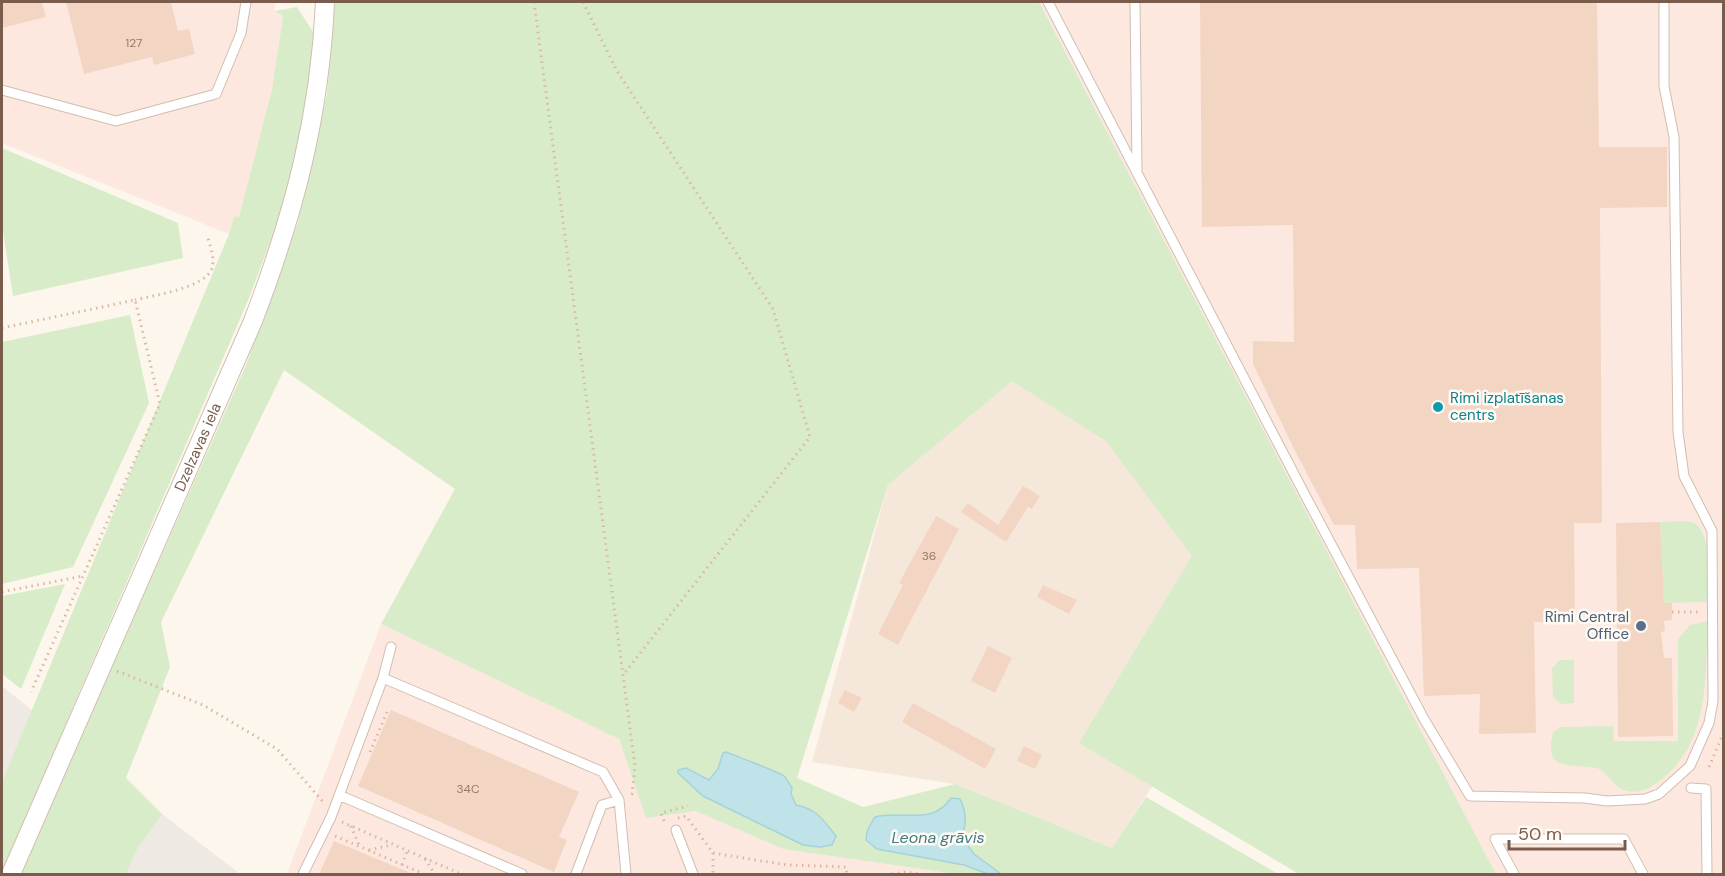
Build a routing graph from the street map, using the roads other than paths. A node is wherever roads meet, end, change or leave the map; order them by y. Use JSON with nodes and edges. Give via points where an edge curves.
{"nodes":[{"id":1,"x":246,"y":2,"type":"edge"},
{"id":2,"x":325,"y":2,"type":"edge"},
{"id":3,"x":1048,"y":2,"type":"edge"},
{"id":4,"x":1135,"y":2,"type":"edge"},
{"id":5,"x":1664,"y":2,"type":"edge"},
{"id":6,"x":2,"y":90,"type":"edge"},
{"id":7,"x":1137,"y":174,"type":"junction"},
{"id":8,"x":391,"y":647,"type":"dead end"},
{"id":9,"x":383,"y":678,"type":"junction"},
{"id":10,"x":1691,"y":788,"type":"dead end"},
{"id":11,"x":339,"y":795,"type":"junction"},
{"id":12,"x":619,"y":800,"type":"junction"},
{"id":13,"x":676,"y":830,"type":"road end"},
{"id":14,"x":499,"y":865,"type":"junction"},
{"id":15,"x":11,"y":874,"type":"edge"},
{"id":16,"x":303,"y":874,"type":"edge"},
{"id":17,"x":494,"y":874,"type":"edge"},
{"id":18,"x":522,"y":874,"type":"edge"},
{"id":19,"x":576,"y":874,"type":"edge"},
{"id":20,"x":627,"y":874,"type":"edge"},
{"id":21,"x":693,"y":874,"type":"edge"},
{"id":22,"x":1514,"y":874,"type":"edge"},
{"id":23,"x":1643,"y":874,"type":"edge"},
{"id":24,"x":1707,"y":874,"type":"edge"}],
"edges":[{"from":1,"to":6,"type":"lane","via":[[242,33],[216,94],[117,121]]},
{"from":2,"to":15,"type":"street","name":"Dzelzavas iela","via":[[323,60],[315,111],[293,208],[277,257],[248,332]]},
{"from":3,"to":7,"type":"lane"},
{"from":4,"to":7,"type":"lane"},
{"from":5,"to":7,"type":"lane","via":[[1664,86],[1674,137],[1678,432],[1684,476],[1712,531],[1713,701],[1709,723],[1690,766],[1659,794],[1645,799],[1470,796],[1419,708]]},
{"from":8,"to":9,"type":"lane"},
{"from":9,"to":11,"type":"lane"},
{"from":9,"to":12,"type":"lane","via":[[603,772]]},
{"from":10,"to":24,"type":"lane","via":[[1706,789]]},
{"from":11,"to":14,"type":"lane"},
{"from":11,"to":16,"type":"lane"},
{"from":12,"to":19,"type":"lane","via":[[602,805]]},
{"from":12,"to":20,"type":"lane"},
{"from":13,"to":21,"type":"lane"},
{"from":14,"to":17,"type":"lane"},
{"from":14,"to":18,"type":"lane"},
{"from":22,"to":23,"type":"lane","via":[[1495,839],[1624,839]]}]}
